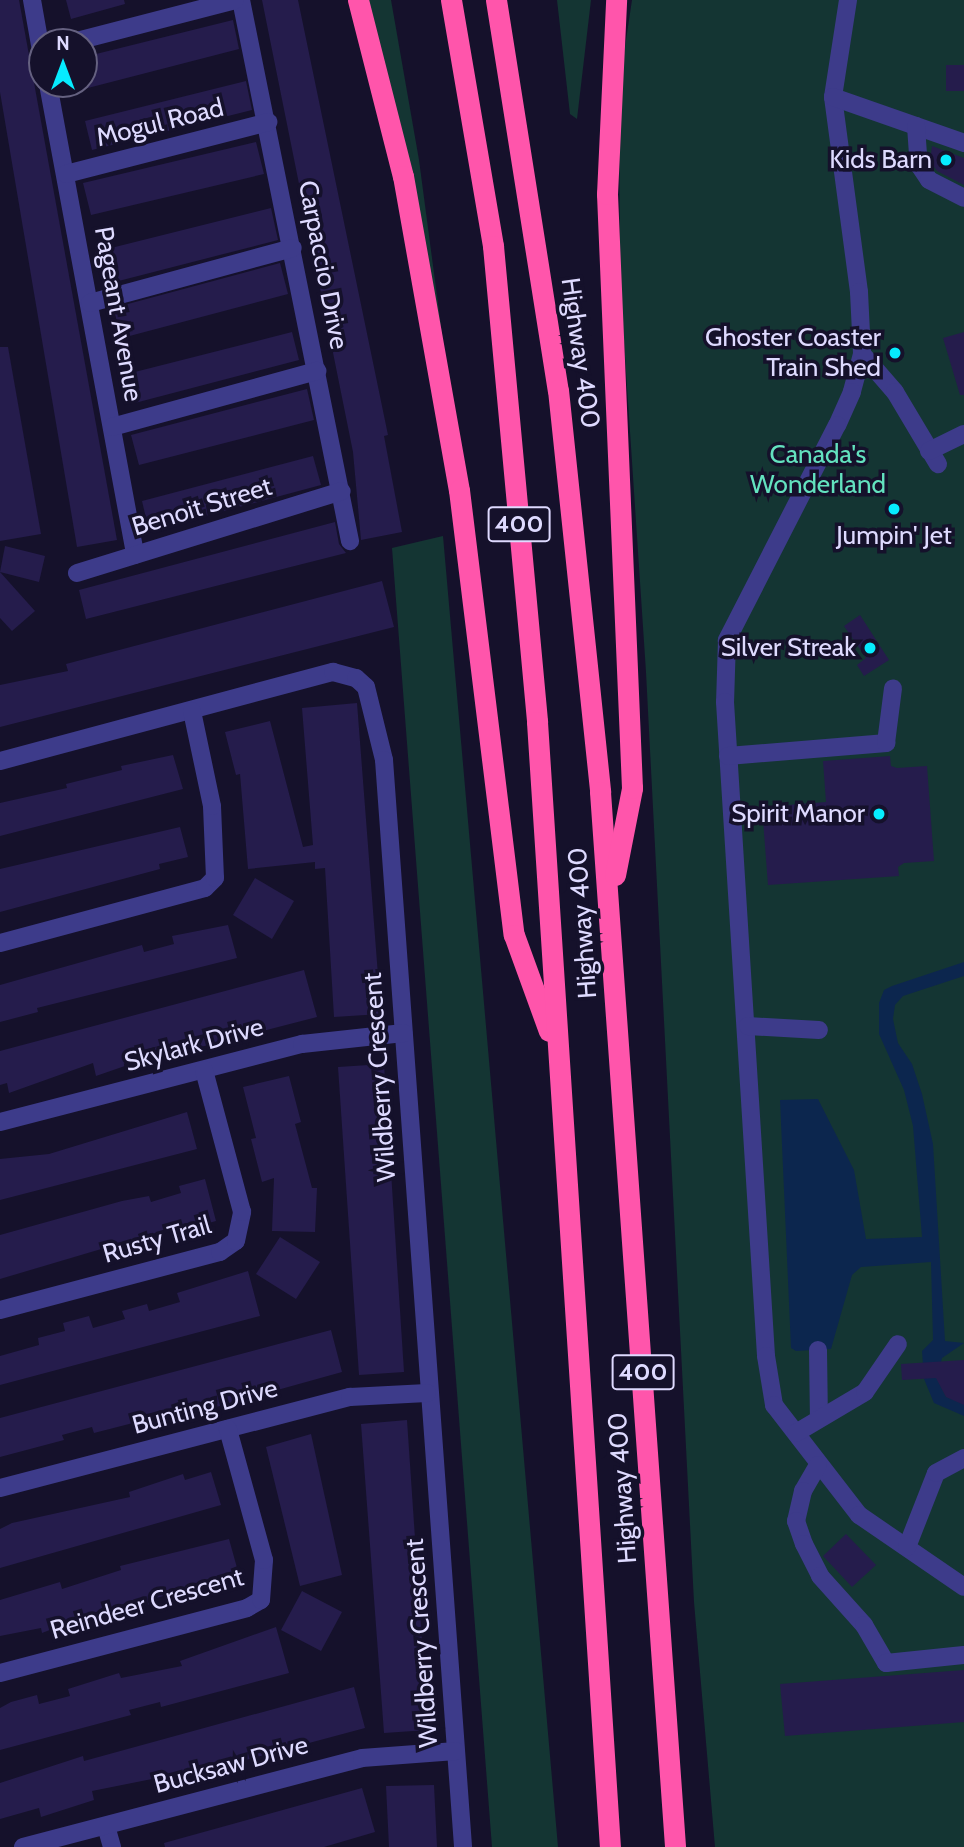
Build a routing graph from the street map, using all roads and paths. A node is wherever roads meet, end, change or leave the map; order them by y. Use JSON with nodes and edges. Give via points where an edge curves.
{"nodes":[{"id":1,"x":32,"y":0,"type":"edge"},
{"id":2,"x":235,"y":0,"type":"edge"},
{"id":3,"x":241,"y":0,"type":"edge"},
{"id":4,"x":358,"y":0,"type":"edge"},
{"id":5,"x":451,"y":0,"type":"edge"},
{"id":6,"x":496,"y":0,"type":"edge"},
{"id":7,"x":616,"y":0,"type":"edge"},
{"id":8,"x":848,"y":0,"type":"edge"},
{"id":9,"x":37,"y":28,"type":"edge"},
{"id":10,"x":98,"y":36,"type":"edge"},
{"id":11,"x":833,"y":97,"type":"junction"},
{"id":12,"x":51,"y":98,"type":"edge"},
{"id":13,"x":268,"y":122,"type":"junction"},
{"id":14,"x":916,"y":126,"type":"junction"},
{"id":15,"x":964,"y":143,"type":"edge"},
{"id":16,"x":65,"y":174,"type":"junction"},
{"id":17,"x":964,"y":198,"type":"edge"},
{"id":18,"x":293,"y":248,"type":"junction"},
{"id":19,"x":90,"y":303,"type":"junction"},
{"id":20,"x":862,"y":354,"type":"junction"},
{"id":21,"x":317,"y":371,"type":"junction"},
{"id":22,"x":112,"y":427,"type":"junction"},
{"id":23,"x":964,"y":434,"type":"edge"},
{"id":24,"x":342,"y":491,"type":"junction"},
{"id":25,"x":350,"y":541,"type":"dead end"},
{"id":26,"x":135,"y":555,"type":"junction"},
{"id":27,"x":77,"y":573,"type":"dead end"},
{"id":28,"x":892,"y":688,"type":"dead end"},
{"id":29,"x":192,"y":711,"type":"junction"},
{"id":30,"x":729,"y":756,"type":"junction"},
{"id":31,"x":0,"y":761,"type":"edge"},
{"id":32,"x":610,"y":897,"type":"junction"},
{"id":33,"x":0,"y":943,"type":"edge"},
{"id":34,"x":748,"y":1026,"type":"junction"},
{"id":35,"x":819,"y":1030,"type":"dead end"},
{"id":36,"x":404,"y":1033,"type":"junction"},
{"id":37,"x":556,"y":1051,"type":"junction"},
{"id":38,"x":204,"y":1070,"type":"junction"},
{"id":39,"x":0,"y":1122,"type":"edge"},
{"id":40,"x":0,"y":1310,"type":"edge"},
{"id":41,"x":898,"y":1344,"type":"dead end"},
{"id":42,"x":818,"y":1350,"type":"dead end"},
{"id":43,"x":427,"y":1393,"type":"junction"},
{"id":44,"x":819,"y":1418,"type":"junction"},
{"id":45,"x":228,"y":1429,"type":"junction"},
{"id":46,"x":796,"y":1433,"type":"junction"},
{"id":47,"x":964,"y":1458,"type":"edge"},
{"id":48,"x":818,"y":1465,"type":"junction"},
{"id":49,"x":0,"y":1488,"type":"edge"},
{"id":50,"x":907,"y":1547,"type":"junction"},
{"id":51,"x":964,"y":1587,"type":"edge"},
{"id":52,"x":964,"y":1655,"type":"edge"},
{"id":53,"x":0,"y":1673,"type":"edge"},
{"id":54,"x":456,"y":1751,"type":"junction"},
{"id":55,"x":106,"y":1826,"type":"junction"},
{"id":56,"x":23,"y":1847,"type":"edge"},
{"id":57,"x":111,"y":1847,"type":"edge"},
{"id":58,"x":463,"y":1847,"type":"edge"},
{"id":59,"x":610,"y":1847,"type":"edge"},
{"id":60,"x":675,"y":1847,"type":"edge"}],
"edges":[{"from":1,"to":9,"type":"street"},
{"from":2,"to":10,"type":"street"},
{"from":3,"to":13,"type":"street","name":"Carpaccio Drive"},
{"from":4,"to":37,"type":"highway","via":[[403,176],[459,489],[514,935]]},
{"from":5,"to":37,"type":"highway","name":"Highway 400","number":"400","via":[[495,260],[537,722]]},
{"from":6,"to":32,"type":"highway","name":"Highway 400","number":"400","via":[[558,390]]},
{"from":7,"to":32,"type":"highway","via":[[607,194],[632,788]]},
{"from":8,"to":11,"type":"street"},
{"from":11,"to":14,"type":"street"},
{"from":11,"to":20,"type":"street","via":[[859,292]]},
{"from":12,"to":16,"type":"street","name":"Pageant Avenue"},
{"from":13,"to":16,"type":"street","name":"Mogul Road"},
{"from":13,"to":18,"type":"street","name":"Carpaccio Drive"},
{"from":14,"to":15,"type":"street"},
{"from":14,"to":17,"type":"street","via":[[919,165],[929,180]]},
{"from":16,"to":19,"type":"street","name":"Pageant Avenue"},
{"from":18,"to":19,"type":"street"},
{"from":18,"to":21,"type":"street","name":"Carpaccio Drive"},
{"from":19,"to":22,"type":"street","name":"Pageant Avenue"},
{"from":20,"to":23,"type":"street","via":[[895,392],[934,457]]},
{"from":20,"to":30,"type":"street","via":[[837,425],[727,640]]},
{"from":21,"to":22,"type":"street"},
{"from":21,"to":24,"type":"street","name":"Carpaccio Drive"},
{"from":22,"to":26,"type":"street","name":"Pageant Avenue"},
{"from":24,"to":25,"type":"street","name":"Carpaccio Drive"},
{"from":24,"to":26,"type":"street","name":"Benoit Street"},
{"from":26,"to":27,"type":"street","name":"Benoit Street"},
{"from":28,"to":30,"type":"street","via":[[886,743]]},
{"from":29,"to":31,"type":"street","name":"Wildberry Crescent"},
{"from":29,"to":33,"type":"street","via":[[212,806],[215,878],[205,888]]},
{"from":29,"to":36,"type":"street","name":"Wildberry Crescent","via":[[333,672],[356,678],[366,687],[384,760]]},
{"from":30,"to":34,"type":"street"},
{"from":32,"to":60,"type":"highway","name":"Highway 400","number":"400"},
{"from":34,"to":35,"type":"street"},
{"from":34,"to":46,"type":"street","via":[[766,1356],[775,1405]]},
{"from":36,"to":38,"type":"street","name":"Skylark Drive","via":[[321,1040]]},
{"from":36,"to":43,"type":"street","name":"Wildberry Crescent"},
{"from":37,"to":59,"type":"highway","name":"Highway 400","number":"400"},
{"from":38,"to":39,"type":"street","name":"Skylark Drive"},
{"from":38,"to":40,"type":"street","name":"Rusty Trail","via":[[242,1212],[236,1241],[220,1252]]},
{"from":41,"to":44,"type":"street","via":[[865,1392]]},
{"from":42,"to":44,"type":"street"},
{"from":43,"to":45,"type":"street","name":"Bunting Drive","via":[[349,1397]]},
{"from":43,"to":54,"type":"street","name":"Wildberry Crescent"},
{"from":44,"to":46,"type":"street"},
{"from":45,"to":49,"type":"street","name":"Bunting Drive"},
{"from":45,"to":53,"type":"street","name":"Reindeer Crescent","via":[[264,1560],[261,1600],[247,1608]]},
{"from":46,"to":48,"type":"street"},
{"from":47,"to":50,"type":"street","via":[[936,1473]]},
{"from":48,"to":50,"type":"street","via":[[859,1516]]},
{"from":48,"to":52,"type":"street","via":[[803,1491],[796,1521],[804,1545],[820,1576],[864,1625],[886,1663]]},
{"from":50,"to":51,"type":"street"},
{"from":54,"to":55,"type":"street","name":"Bucksaw Drive","via":[[362,1758]]},
{"from":54,"to":58,"type":"street","name":"Wildberry Crescent"},
{"from":55,"to":56,"type":"street","name":"Bucksaw Drive"},
{"from":55,"to":57,"type":"street"}]}
